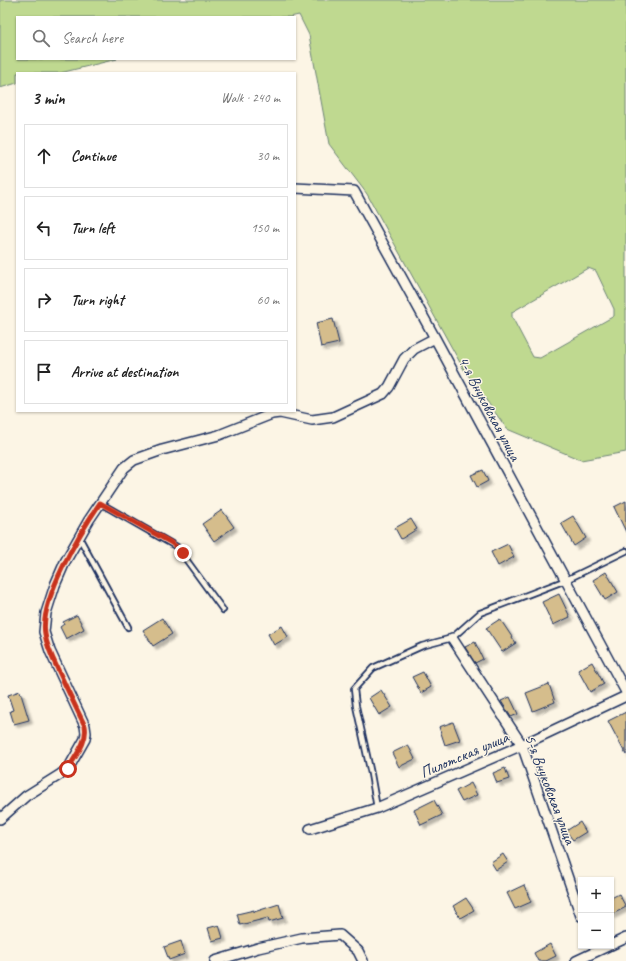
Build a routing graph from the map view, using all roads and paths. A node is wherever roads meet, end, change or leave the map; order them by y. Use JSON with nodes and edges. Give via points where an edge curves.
{"nodes":[{"id":1,"x":296,"y":188,"type":"edge"},
{"id":2,"x":435,"y":338,"type":"junction"},
{"id":3,"x":100,"y":503,"type":"junction"},
{"id":4,"x":79,"y":537,"type":"junction"},
{"id":5,"x":626,"y":551,"type":"edge"},
{"id":6,"x":566,"y":580,"type":"junction"},
{"id":7,"x":223,"y":610,"type":"dead end"},
{"id":8,"x":128,"y":627,"type":"dead end"},
{"id":9,"x":452,"y":638,"type":"junction"},
{"id":10,"x":626,"y":692,"type":"edge"},
{"id":11,"x":626,"y":696,"type":"edge"},
{"id":12,"x":522,"y":745,"type":"junction"},
{"id":13,"x":377,"y":808,"type":"junction"},
{"id":14,"x":0,"y":819,"type":"edge"},
{"id":15,"x":310,"y":829,"type":"dead end"},
{"id":16,"x":580,"y":913,"type":"edge"},
{"id":17,"x":626,"y":938,"type":"edge"},
{"id":18,"x":614,"y":944,"type":"edge"},
{"id":19,"x":592,"y":949,"type":"edge"},
{"id":20,"x":215,"y":961,"type":"edge"},
{"id":21,"x":362,"y":961,"type":"edge"},
{"id":22,"x":576,"y":961,"type":"edge"}],
"edges":[{"from":1,"to":2,"type":"street","name":"4-я Внуковская улица","via":[[354,190]]},
{"from":2,"to":3,"type":"street","via":[[414,349],[404,359],[383,394],[333,417],[312,420],[280,413],[272,414],[219,436],[162,450],[134,460],[124,468]]},
{"from":2,"to":6,"type":"street","name":"4-я Внуковская улица"},
{"from":3,"to":4,"type":"street"},
{"from":3,"to":7,"type":"lane","via":[[177,547]]},
{"from":4,"to":8,"type":"lane"},
{"from":4,"to":14,"type":"street","via":[[55,585],[46,613],[44,632],[50,651],[85,726],[85,739],[65,772],[26,796]]},
{"from":5,"to":6,"type":"lane"},
{"from":6,"to":9,"type":"lane","via":[[480,614]]},
{"from":6,"to":10,"type":"street","name":"4-я Внуковская улица"},
{"from":9,"to":12,"type":"street","name":"5-я Внуковская улица"},
{"from":9,"to":13,"type":"lane","via":[[422,646],[373,668],[354,689]]},
{"from":11,"to":12,"type":"street","name":"Пилотская улица"},
{"from":12,"to":13,"type":"street","name":"Пилотская улица"},
{"from":12,"to":16,"type":"street","name":"5-я Внуковская улица"},
{"from":13,"to":15,"type":"street","name":"Пилотская улица"},
{"from":17,"to":18,"type":"street"},
{"from":19,"to":22,"type":"street"},
{"from":20,"to":21,"type":"street","via":[[302,938],[340,935],[358,951]]}]}
